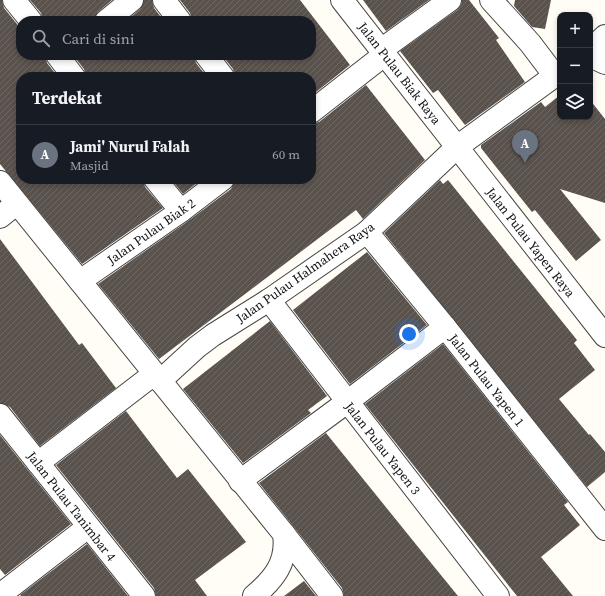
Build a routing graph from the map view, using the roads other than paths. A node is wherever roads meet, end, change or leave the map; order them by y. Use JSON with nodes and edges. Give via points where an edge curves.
{"nodes":[{"id":1,"x":14,"y":0,"type":"edge"},
{"id":2,"x":132,"y":0,"type":"edge"},
{"id":3,"x":164,"y":0,"type":"edge"},
{"id":4,"x":342,"y":0,"type":"edge"},
{"id":5,"x":450,"y":0,"type":"edge"},
{"id":6,"x":500,"y":4,"type":"edge"},
{"id":7,"x":27,"y":16,"type":"edge"},
{"id":8,"x":112,"y":16,"type":"edge"},
{"id":9,"x":176,"y":16,"type":"edge"},
{"id":10,"x":605,"y":36,"type":"edge"},
{"id":11,"x":592,"y":48,"type":"edge"},
{"id":12,"x":382,"y":53,"type":"junction"},
{"id":13,"x":593,"y":57,"type":"edge"},
{"id":14,"x":63,"y":60,"type":"edge"},
{"id":15,"x":210,"y":60,"type":"edge"},
{"id":16,"x":605,"y":63,"type":"edge"},
{"id":17,"x":71,"y":72,"type":"edge"},
{"id":18,"x":219,"y":72,"type":"edge"},
{"id":19,"x":557,"y":74,"type":"edge"},
{"id":20,"x":316,"y":108,"type":"edge"},
{"id":21,"x":457,"y":147,"type":"junction"},
{"id":22,"x":0,"y":182,"type":"edge"},
{"id":23,"x":159,"y":184,"type":"edge"},
{"id":24,"x":216,"y":184,"type":"edge"},
{"id":25,"x":16,"y":204,"type":"junction"},
{"id":26,"x":181,"y":211,"type":"junction"},
{"id":27,"x":0,"y":217,"type":"edge"},
{"id":28,"x":367,"y":232,"type":"junction"},
{"id":29,"x":80,"y":282,"type":"junction"},
{"id":30,"x":269,"y":300,"type":"junction"},
{"id":31,"x":445,"y":327,"type":"junction"},
{"id":32,"x":605,"y":336,"type":"edge"},
{"id":33,"x":157,"y":377,"type":"junction"},
{"id":34,"x":347,"y":402,"type":"junction"},
{"id":35,"x":0,"y":415,"type":"edge"},
{"id":36,"x":38,"y":463,"type":"junction"},
{"id":37,"x":240,"y":481,"type":"junction"},
{"id":38,"x":88,"y":527,"type":"junction"},
{"id":39,"x":605,"y":529,"type":"edge"},
{"id":40,"x":284,"y":534,"type":"junction"},
{"id":41,"x":0,"y":595,"type":"edge"},
{"id":42,"x":144,"y":596,"type":"edge"},
{"id":43,"x":254,"y":596,"type":"edge"},
{"id":44,"x":332,"y":596,"type":"edge"},
{"id":45,"x":498,"y":596,"type":"edge"}],
"edges":[{"from":1,"to":7,"type":"street"},
{"from":2,"to":8,"type":"street"},
{"from":3,"to":9,"type":"street"},
{"from":4,"to":12,"type":"street","name":"Jalan Pulau Biak Raya"},
{"from":5,"to":12,"type":"street"},
{"from":6,"to":19,"type":"street"},
{"from":10,"to":11,"type":"street"},
{"from":12,"to":20,"type":"street"},
{"from":12,"to":21,"type":"street","name":"Jalan Pulau Biak Raya"},
{"from":13,"to":16,"type":"street"},
{"from":14,"to":17,"type":"street"},
{"from":15,"to":18,"type":"street"},
{"from":19,"to":21,"type":"street","name":"Jalan Pulau Halmahera Raya"},
{"from":21,"to":28,"type":"street","name":"Jalan Pulau Halmahera Raya"},
{"from":21,"to":32,"type":"street","name":"Jalan Pulau Yapen Raya"},
{"from":22,"to":25,"type":"street"},
{"from":23,"to":26,"type":"street"},
{"from":24,"to":26,"type":"street","name":"Jalan Pulau Biak 2"},
{"from":25,"to":27,"type":"street"},
{"from":25,"to":29,"type":"street"},
{"from":26,"to":29,"type":"street","name":"Jalan Pulau Biak 2"},
{"from":28,"to":30,"type":"street","name":"Jalan Pulau Halmahera Raya"},
{"from":28,"to":31,"type":"street","name":"Jalan Pulau Yapen 1"},
{"from":29,"to":33,"type":"street"},
{"from":30,"to":33,"type":"street","name":"Jalan Pulau Halmahera Raya","via":[[241,316]]},
{"from":30,"to":34,"type":"street","name":"Jalan Pulau Yapen 3"},
{"from":31,"to":34,"type":"street"},
{"from":31,"to":39,"type":"street","name":"Jalan Pulau Yapen 1"},
{"from":33,"to":36,"type":"street","name":"Jalan Pulau Halmahera Raya"},
{"from":33,"to":37,"type":"street"},
{"from":34,"to":37,"type":"street"},
{"from":34,"to":45,"type":"street","name":"Jalan Pulau Yapen 3"},
{"from":35,"to":36,"type":"street","name":"Jalan Pulau Tanimbar 4"},
{"from":36,"to":38,"type":"street","name":"Jalan Pulau Tanimbar 4"},
{"from":37,"to":40,"type":"street"},
{"from":38,"to":41,"type":"street"},
{"from":38,"to":42,"type":"street","name":"Jalan Pulau Tanimbar 4"},
{"from":40,"to":43,"type":"street","via":[[286,549],[281,564],[271,579]]},
{"from":40,"to":44,"type":"street"}]}
